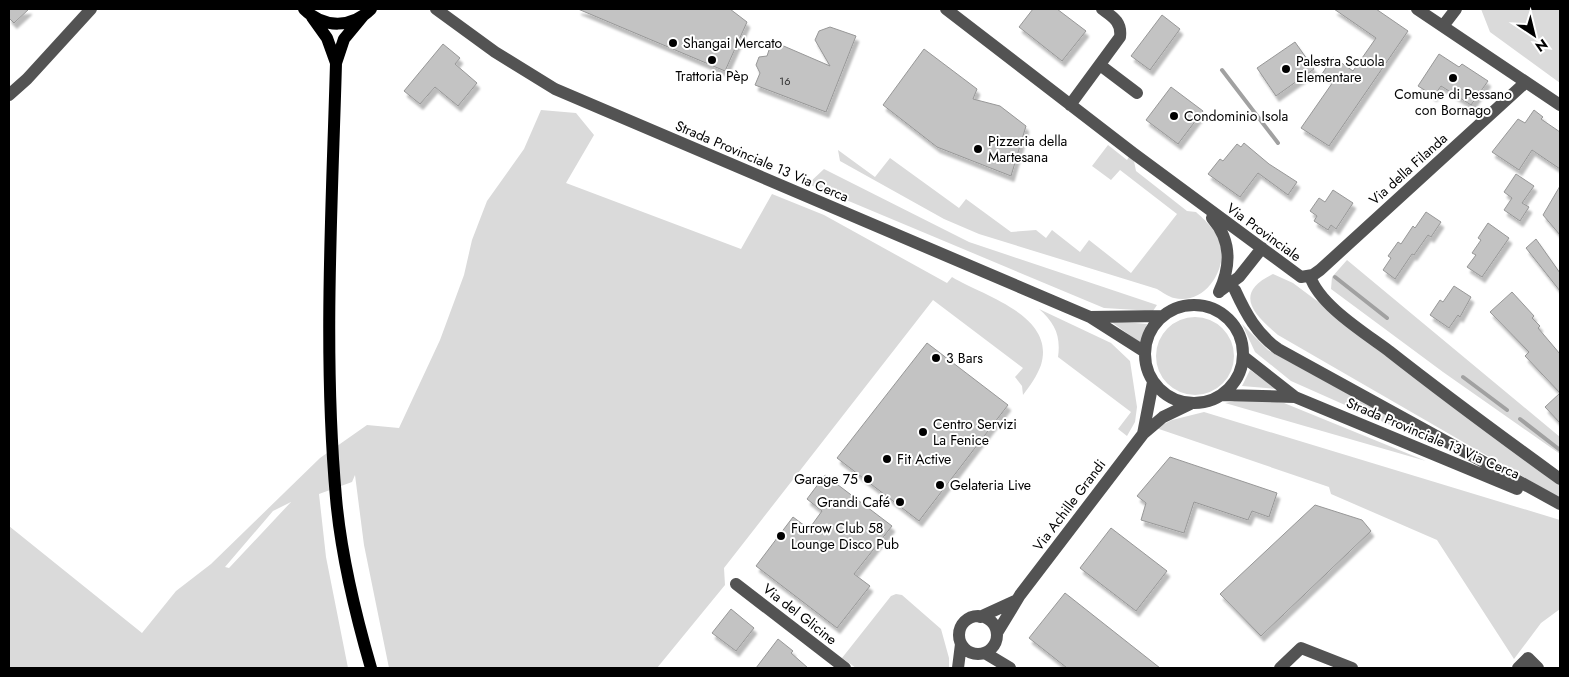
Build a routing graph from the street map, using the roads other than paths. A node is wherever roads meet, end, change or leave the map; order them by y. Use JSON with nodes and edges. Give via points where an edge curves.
{"nodes":[{"id":1,"x":91,"y":9,"type":"edge"},
{"id":2,"x":436,"y":9,"type":"edge"},
{"id":3,"x":946,"y":9,"type":"edge"},
{"id":4,"x":1102,"y":9,"type":"edge"},
{"id":5,"x":1417,"y":9,"type":"edge"},
{"id":6,"x":1456,"y":9,"type":"edge"},
{"id":7,"x":306,"y":11,"type":"edge"},
{"id":8,"x":369,"y":11,"type":"edge"},
{"id":9,"x":1433,"y":12,"type":"edge"},
{"id":10,"x":1443,"y":26,"type":"junction"},
{"id":11,"x":336,"y":63,"type":"junction"},
{"id":12,"x":1100,"y":65,"type":"junction"},
{"id":13,"x":1526,"y":82,"type":"junction"},
{"id":14,"x":10,"y":91,"type":"edge"},
{"id":15,"x":1137,"y":93,"type":"dead end"},
{"id":16,"x":1070,"y":105,"type":"junction"},
{"id":17,"x":1560,"y":106,"type":"edge"},
{"id":18,"x":1199,"y":203,"type":"junction"},
{"id":19,"x":1262,"y":248,"type":"junction"},
{"id":20,"x":1310,"y":276,"type":"junction"},
{"id":21,"x":1239,"y":277,"type":"junction"},
{"id":22,"x":1235,"y":290,"type":"junction"},
{"id":23,"x":1219,"y":292,"type":"junction"},
{"id":24,"x":1194,"y":305,"type":"junction"},
{"id":25,"x":1163,"y":316,"type":"junction"},
{"id":26,"x":1090,"y":317,"type":"junction"},
{"id":27,"x":1236,"y":326,"type":"junction"},
{"id":28,"x":1145,"y":352,"type":"junction"},
{"id":29,"x":1244,"y":357,"type":"junction"},
{"id":30,"x":1153,"y":382,"type":"junction"},
{"id":31,"x":1223,"y":395,"type":"junction"},
{"id":32,"x":1295,"y":397,"type":"junction"},
{"id":33,"x":1190,"y":404,"type":"junction"},
{"id":34,"x":1143,"y":434,"type":"junction"},
{"id":35,"x":1560,"y":479,"type":"edge"},
{"id":36,"x":1560,"y":506,"type":"edge"},
{"id":37,"x":736,"y":584,"type":"dead end"},
{"id":38,"x":1020,"y":595,"type":"junction"},
{"id":39,"x":980,"y":617,"type":"junction"},
{"id":40,"x":997,"y":637,"type":"junction"},
{"id":41,"x":961,"y":644,"type":"junction"},
{"id":42,"x":982,"y":654,"type":"junction"},
{"id":43,"x":1006,"y":665,"type":"edge"},
{"id":44,"x":371,"y":668,"type":"edge"},
{"id":45,"x":845,"y":668,"type":"edge"},
{"id":46,"x":958,"y":668,"type":"edge"},
{"id":47,"x":966,"y":668,"type":"edge"},
{"id":48,"x":1280,"y":668,"type":"edge"},
{"id":49,"x":1352,"y":668,"type":"edge"},
{"id":50,"x":1518,"y":668,"type":"edge"},
{"id":51,"x":1538,"y":668,"type":"edge"}],
"edges":[{"from":1,"to":14,"type":"street","via":[[27,79]]},
{"from":2,"to":26,"type":"street","name":"Strada Provinciale 13 Via Cerca","via":[[495,52],[555,89]]},
{"from":3,"to":16,"type":"street","name":"Via Provinciale"},
{"from":4,"to":12,"type":"street","via":[[1116,20],[1120,37]]},
{"from":5,"to":9,"type":"street"},
{"from":6,"to":10,"type":"street"},
{"from":7,"to":8,"type":"main road","via":[[335,24],[350,22]]},
{"from":7,"to":11,"type":"main road","via":[[328,38]]},
{"from":8,"to":11,"type":"main road","via":[[344,39]]},
{"from":9,"to":10,"type":"street"},
{"from":10,"to":13,"type":"street"},
{"from":11,"to":44,"type":"main road","via":[[328,323],[336,498]]},
{"from":12,"to":15,"type":"street"},
{"from":12,"to":16,"type":"street"},
{"from":13,"to":17,"type":"street"},
{"from":13,"to":20,"type":"street","name":"Via della Filanda"},
{"from":16,"to":18,"type":"street","name":"Via Provinciale"},
{"from":18,"to":19,"type":"street","name":"Via Provinciale"},
{"from":18,"to":23,"type":"street","via":[[1218,224],[1226,239],[1227,272]]},
{"from":19,"to":20,"type":"street","name":"Via Provinciale","via":[[1298,275]]},
{"from":19,"to":21,"type":"street"},
{"from":20,"to":35,"type":"street","name":"Via Provinciale","via":[[1320,294],[1340,314]]},
{"from":21,"to":22,"type":"street"},
{"from":21,"to":23,"type":"street"},
{"from":22,"to":27,"type":"street"},
{"from":22,"to":36,"type":"street","via":[[1257,330],[1278,349]]},
{"from":23,"to":24,"type":"street"},
{"from":24,"to":25,"type":"street","name":"Strada Provinciale 13 Via Cerca","via":[[1178,307]]},
{"from":24,"to":27,"type":"street","name":"Strada Provinciale 13 Via Cerca","via":[[1215,309]]},
{"from":25,"to":26,"type":"street","name":"Strada Provinciale 13 Via Cerca"},
{"from":25,"to":28,"type":"street","via":[[1150,332]]},
{"from":26,"to":28,"type":"street","name":"Strada Provinciale 13 Via Cerca"},
{"from":27,"to":29,"type":"street"},
{"from":28,"to":30,"type":"street","via":[[1146,368]]},
{"from":29,"to":31,"type":"street","via":[[1238,378]]},
{"from":29,"to":32,"type":"street","name":"Strada Provinciale 13 Via Cerca"},
{"from":30,"to":33,"type":"street","via":[[1169,397]]},
{"from":30,"to":34,"type":"street","name":"Via Achille Grandi"},
{"from":31,"to":32,"type":"street","name":"Strada Provinciale 13 Via Cerca"},
{"from":31,"to":33,"type":"street","name":"Strada Provinciale 13 Via Cerca","via":[[1208,402]]},
{"from":32,"to":36,"type":"street","name":"Strada Provinciale 13 Via Cerca"},
{"from":33,"to":34,"type":"street","name":"Via Achille Grandi","via":[[1170,412]]},
{"from":34,"to":38,"type":"street","name":"Via Achille Grandi"},
{"from":37,"to":45,"type":"street","name":"Via del Glicine"},
{"from":38,"to":39,"type":"street","via":[[1008,605]]},
{"from":38,"to":40,"type":"street"},
{"from":39,"to":40,"type":"street","via":[[992,622]]},
{"from":39,"to":41,"type":"street","via":[[971,618],[962,625],[959,633]]},
{"from":40,"to":42,"type":"street","via":[[992,648]]},
{"from":40,"to":43,"type":"street","via":[[997,652]]},
{"from":41,"to":42,"type":"street","via":[[967,651]]},
{"from":41,"to":46,"type":"street"},
{"from":42,"to":43,"type":"street"},
{"from":42,"to":47,"type":"street"},
{"from":48,"to":49,"type":"street","via":[[1301,648]]},
{"from":50,"to":51,"type":"street","via":[[1528,658]]}]}
